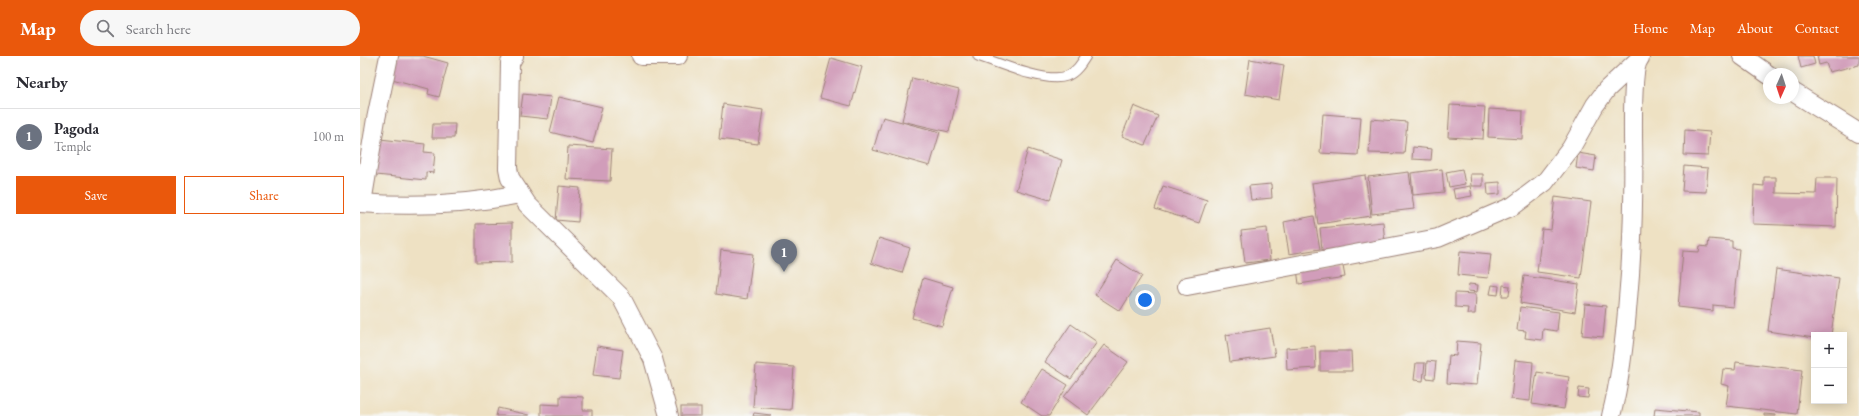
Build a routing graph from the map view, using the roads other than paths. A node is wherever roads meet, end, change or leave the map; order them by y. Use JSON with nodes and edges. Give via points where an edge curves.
{"nodes":[{"id":1,"x":390,"y":56,"type":"edge"},
{"id":2,"x":514,"y":56,"type":"edge"},
{"id":3,"x":641,"y":56,"type":"edge"},
{"id":4,"x":678,"y":56,"type":"edge"},
{"id":5,"x":978,"y":56,"type":"edge"},
{"id":6,"x":1086,"y":56,"type":"edge"},
{"id":7,"x":1742,"y":56,"type":"edge"},
{"id":8,"x":1640,"y":58,"type":"edge"},
{"id":9,"x":1763,"y":71,"type":"edge"},
{"id":10,"x":1799,"y":96,"type":"edge"},
{"id":11,"x":1859,"y":133,"type":"edge"},
{"id":12,"x":520,"y":194,"type":"junction"},
{"id":13,"x":361,"y":203,"type":"edge"},
{"id":14,"x":1187,"y":286,"type":"dead end"},
{"id":15,"x":669,"y":416,"type":"edge"},
{"id":16,"x":1611,"y":416,"type":"edge"}],
"edges":[{"from":1,"to":13,"type":"street"},
{"from":2,"to":12,"type":"street","via":[[510,63],[508,168],[510,178]]},
{"from":3,"to":4,"type":"street"},
{"from":5,"to":6,"type":"lane","via":[[1039,76],[1053,77],[1067,76],[1080,67]]},
{"from":7,"to":9,"type":"street"},
{"from":8,"to":14,"type":"street","via":[[1607,89],[1571,148],[1545,182],[1513,206],[1438,238]]},
{"from":8,"to":16,"type":"street","via":[[1633,118],[1634,194],[1626,327]]},
{"from":10,"to":11,"type":"street"},
{"from":12,"to":13,"type":"street","via":[[468,202],[391,205]]},
{"from":12,"to":15,"type":"street","via":[[527,204],[622,297],[654,359]]}]}
